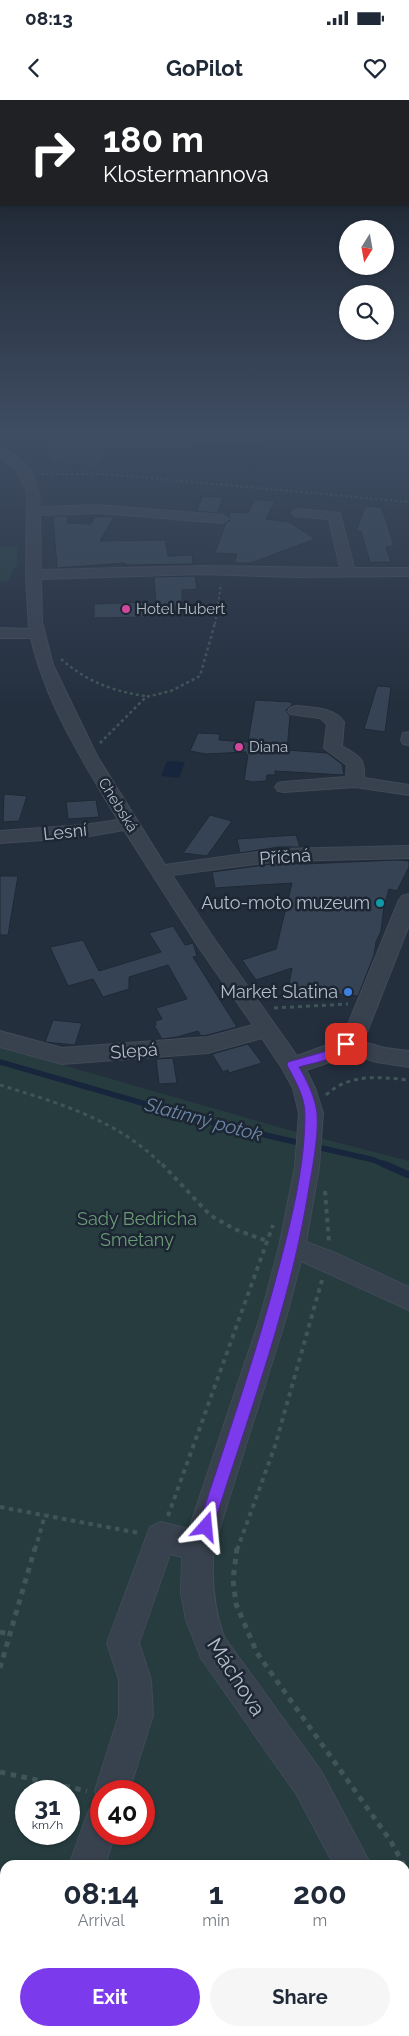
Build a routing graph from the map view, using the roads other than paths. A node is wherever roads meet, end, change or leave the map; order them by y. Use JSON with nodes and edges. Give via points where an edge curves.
{"nodes":[{"id":1,"x":33,"y":525,"type":"edge"},
{"id":2,"x":337,"y":525,"type":"edge"},
{"id":3,"x":409,"y":572,"type":"edge"},
{"id":4,"x":348,"y":573,"type":"junction"},
{"id":5,"x":33,"y":575,"type":"junction"},
{"id":6,"x":0,"y":633,"type":"edge"},
{"id":7,"x":37,"y":634,"type":"junction"},
{"id":8,"x":296,"y":711,"type":"dead end"},
{"id":9,"x":356,"y":782,"type":"junction"},
{"id":10,"x":284,"y":787,"type":"dead end"},
{"id":11,"x":409,"y":790,"type":"edge"},
{"id":12,"x":130,"y":824,"type":"junction"},
{"id":13,"x":0,"y":837,"type":"edge"},
{"id":14,"x":409,"y":852,"type":"edge"},
{"id":15,"x":161,"y":871,"type":"junction"},
{"id":16,"x":409,"y":900,"type":"edge"},
{"id":17,"x":262,"y":1020,"type":"junction"},
{"id":18,"x":0,"y":1039,"type":"edge"},
{"id":19,"x":346,"y":1044,"type":"junction"},
{"id":20,"x":409,"y":1059,"type":"edge"},
{"id":21,"x":292,"y":1065,"type":"junction"},
{"id":22,"x":279,"y":1244,"type":"junction"},
{"id":23,"x":409,"y":1298,"type":"edge"},
{"id":24,"x":199,"y":1546,"type":"junction"},
{"id":25,"x":111,"y":1780,"type":"edge"},
{"id":26,"x":92,"y":1845,"type":"edge"},
{"id":27,"x":88,"y":1860,"type":"edge"},
{"id":28,"x":350,"y":1860,"type":"edge"}],
"edges":[{"from":1,"to":5,"type":"street","name":"Chebská"},
{"from":2,"to":4,"type":"street"},
{"from":3,"to":4,"type":"street"},
{"from":4,"to":5,"type":"street","via":[[223,571]]},
{"from":5,"to":7,"type":"street","name":"Chebská"},
{"from":6,"to":7,"type":"street"},
{"from":7,"to":12,"type":"street","name":"Chebská","via":[[45,665],[88,756]]},
{"from":8,"to":9,"type":"street","via":[[324,714],[336,722],[333,748],[356,763]]},
{"from":9,"to":10,"type":"street"},
{"from":9,"to":11,"type":"street"},
{"from":12,"to":13,"type":"street","name":"Lesní"},
{"from":12,"to":15,"type":"street","name":"Chebská"},
{"from":14,"to":15,"type":"street","name":"Příčná","via":[[279,855]]},
{"from":15,"to":17,"type":"street","name":"Chebská","via":[[205,941]]},
{"from":16,"to":19,"type":"street","via":[[356,1032]]},
{"from":17,"to":18,"type":"street","name":"Slepá","via":[[208,1045],[62,1056]]},
{"from":17,"to":21,"type":"street","name":"Chebská"},
{"from":19,"to":20,"type":"street","via":[[376,1055]]},
{"from":19,"to":21,"type":"street","via":[[331,1054]]},
{"from":21,"to":22,"type":"street","name":"Máchova","via":[[306,1094],[311,1126],[307,1166]]},
{"from":22,"to":23,"type":"street","via":[[326,1260]]},
{"from":22,"to":24,"type":"street","name":"Máchova","via":[[273,1318]]},
{"from":24,"to":25,"type":"street","via":[[161,1537],[123,1643],[135,1680],[136,1715]]},
{"from":24,"to":28,"type":"street","name":"Máchova","via":[[197,1593],[212,1648],[309,1782]]},
{"from":26,"to":27,"type":"street"}]}
